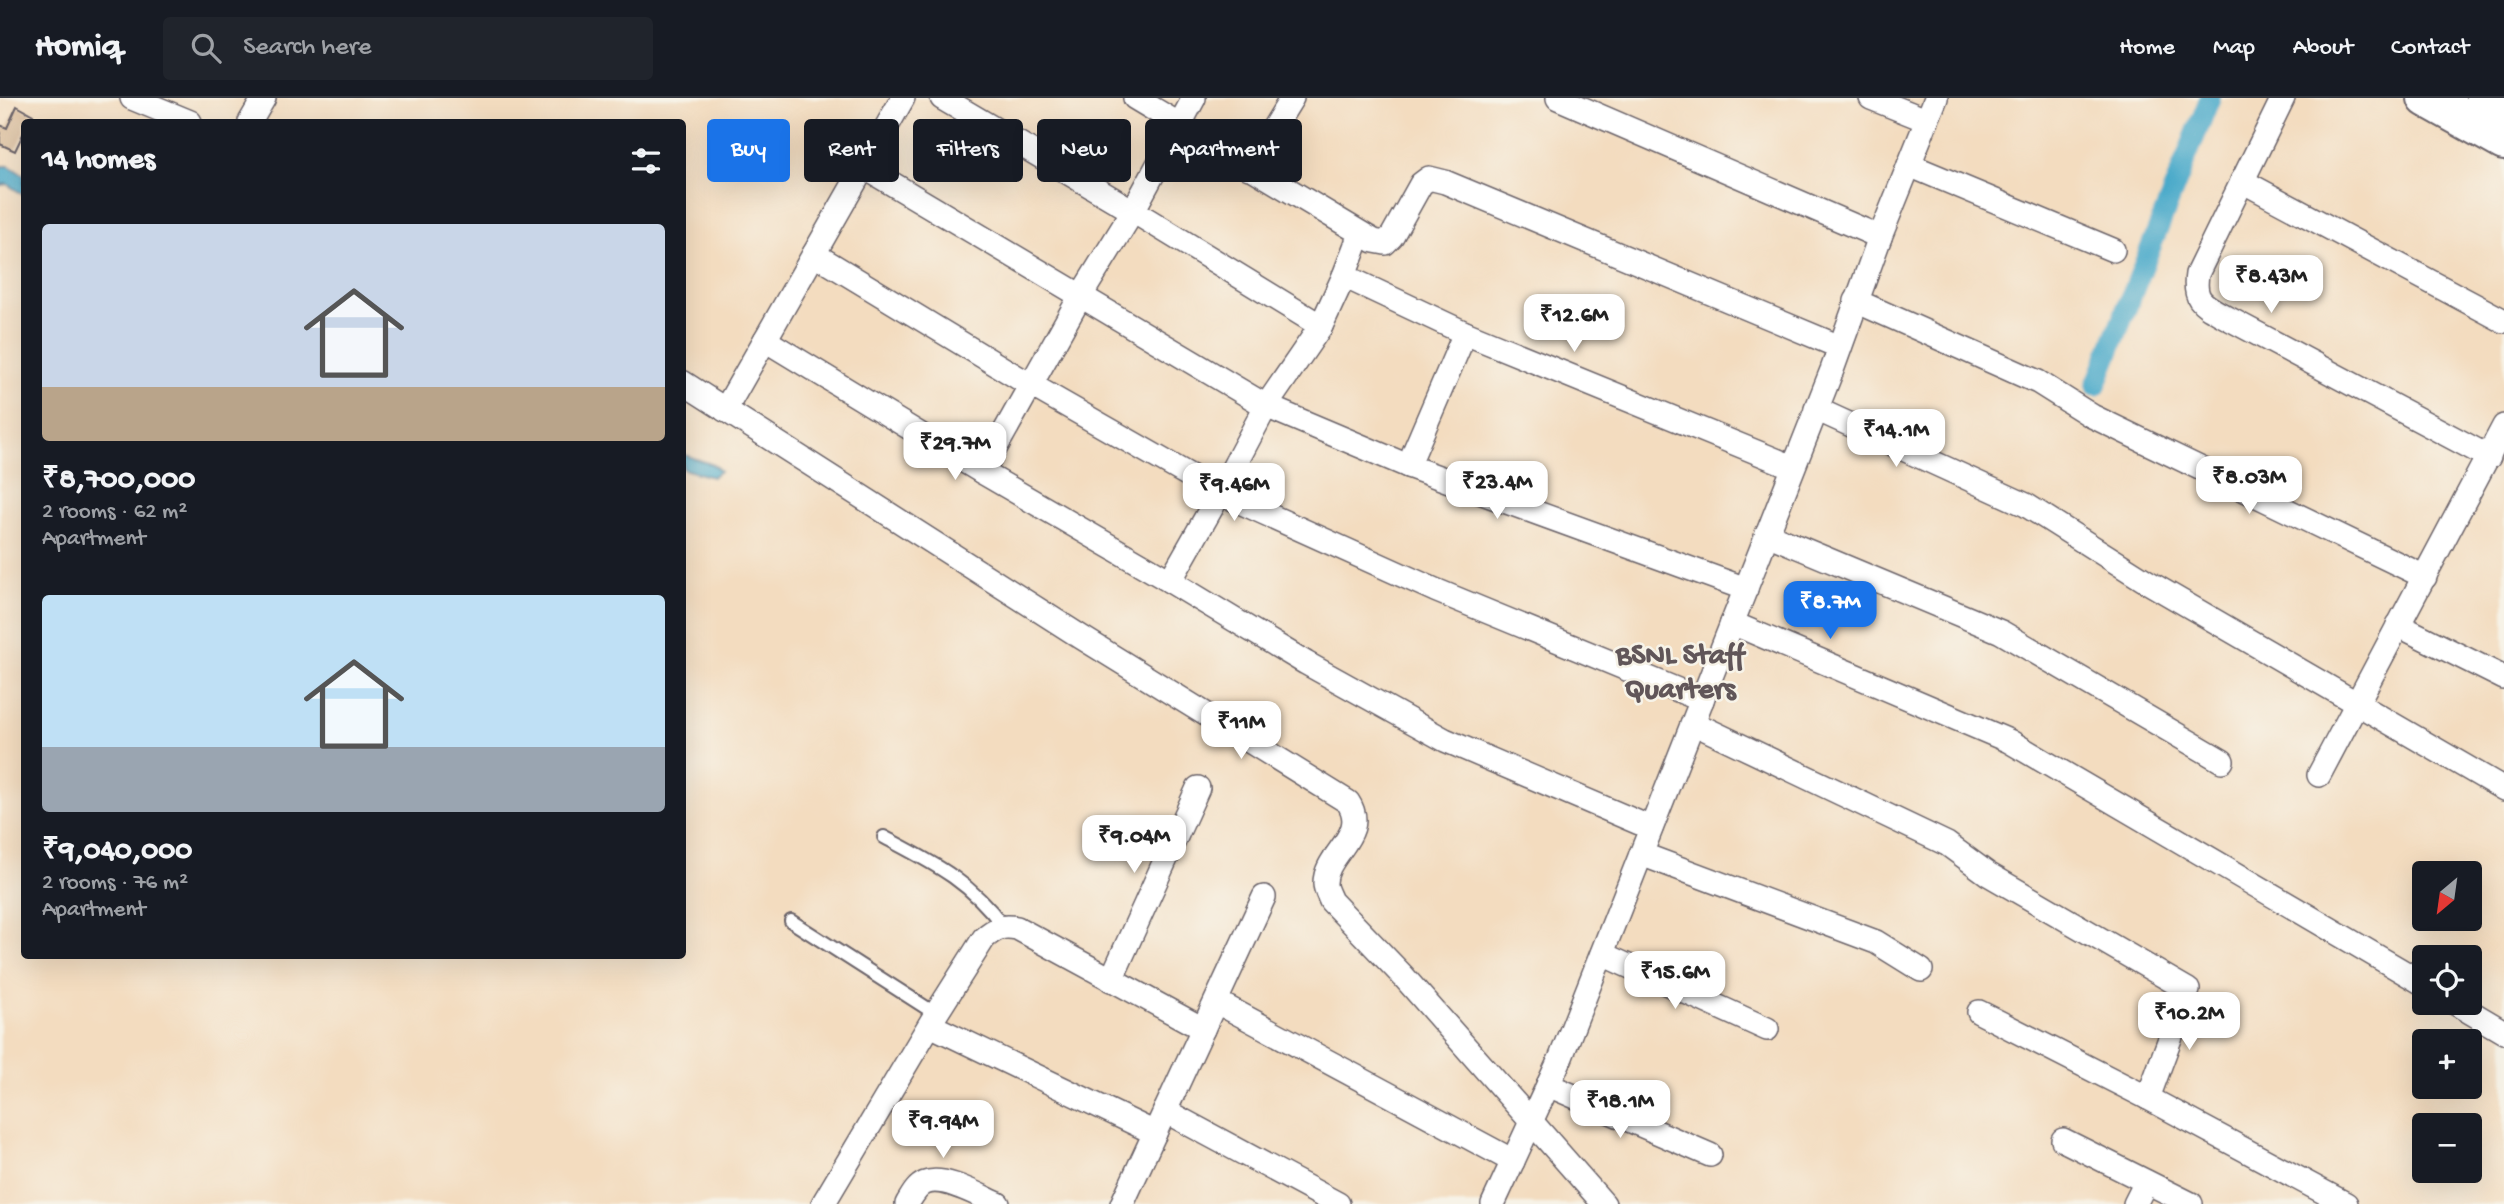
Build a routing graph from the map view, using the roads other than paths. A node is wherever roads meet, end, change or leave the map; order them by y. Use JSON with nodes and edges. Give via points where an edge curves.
{"nodes":[{"id":1,"x":132,"y":98,"type":"edge"},
{"id":2,"x":264,"y":98,"type":"edge"},
{"id":3,"x":903,"y":98,"type":"edge"},
{"id":4,"x":942,"y":98,"type":"edge"},
{"id":5,"x":1135,"y":98,"type":"edge"},
{"id":6,"x":1194,"y":98,"type":"edge"},
{"id":7,"x":1292,"y":98,"type":"edge"},
{"id":8,"x":1558,"y":98,"type":"edge"},
{"id":9,"x":1871,"y":98,"type":"edge"},
{"id":10,"x":1936,"y":98,"type":"edge"},
{"id":11,"x":2283,"y":98,"type":"edge"},
{"id":12,"x":2427,"y":98,"type":"edge"},
{"id":13,"x":2485,"y":98,"type":"edge"},
{"id":14,"x":2504,"y":108,"type":"edge"},
{"id":15,"x":183,"y":119,"type":"edge"},
{"id":16,"x":252,"y":119,"type":"edge"},
{"id":17,"x":891,"y":119,"type":"edge"},
{"id":18,"x":1169,"y":119,"type":"edge"},
{"id":19,"x":1182,"y":119,"type":"edge"},
{"id":20,"x":1279,"y":119,"type":"edge"},
{"id":21,"x":1926,"y":120,"type":"junction"},
{"id":22,"x":2504,"y":141,"type":"edge"},
{"id":23,"x":1909,"y":165,"type":"junction"},
{"id":24,"x":2242,"y":181,"type":"junction"},
{"id":25,"x":855,"y":182,"type":"edge"},
{"id":26,"x":889,"y":182,"type":"edge"},
{"id":27,"x":1149,"y":182,"type":"edge"},
{"id":28,"x":1274,"y":182,"type":"edge"},
{"id":29,"x":1133,"y":211,"type":"junction"},
{"id":30,"x":1360,"y":234,"type":"junction"},
{"id":31,"x":1880,"y":237,"type":"junction"},
{"id":32,"x":2113,"y":250,"type":"dead end"},
{"id":33,"x":814,"y":254,"type":"junction"},
{"id":34,"x":1344,"y":276,"type":"junction"},
{"id":35,"x":1080,"y":297,"type":"junction"},
{"id":36,"x":1856,"y":301,"type":"junction"},
{"id":37,"x":2504,"y":321,"type":"edge"},
{"id":38,"x":1321,"y":326,"type":"junction"},
{"id":39,"x":1465,"y":333,"type":"junction"},
{"id":40,"x":765,"y":340,"type":"junction"},
{"id":41,"x":1840,"y":347,"type":"junction"},
{"id":42,"x":1031,"y":384,"type":"junction"},
{"id":43,"x":686,"y":385,"type":"edge"},
{"id":44,"x":1266,"y":406,"type":"junction"},
{"id":45,"x":1816,"y":408,"type":"junction"},
{"id":46,"x":725,"y":411,"type":"junction"},
{"id":47,"x":2504,"y":426,"type":"edge"},
{"id":48,"x":2488,"y":457,"type":"junction"},
{"id":49,"x":1408,"y":466,"type":"junction"},
{"id":50,"x":1793,"y":467,"type":"junction"},
{"id":51,"x":982,"y":472,"type":"junction"},
{"id":52,"x":1220,"y":493,"type":"junction"},
{"id":53,"x":1767,"y":534,"type":"junction"},
{"id":54,"x":2425,"y":577,"type":"junction"},
{"id":55,"x":1170,"y":581,"type":"junction"},
{"id":56,"x":1746,"y":589,"type":"junction"},
{"id":57,"x":1732,"y":623,"type":"junction"},
{"id":58,"x":2398,"y":625,"type":"junction"},
{"id":59,"x":2504,"y":678,"type":"edge"},
{"id":60,"x":1702,"y":700,"type":"junction"},
{"id":61,"x":2356,"y":704,"type":"junction"},
{"id":62,"x":1693,"y":723,"type":"junction"},
{"id":63,"x":2222,"y":761,"type":"dead end"},
{"id":64,"x":2319,"y":775,"type":"dead end"},
{"id":65,"x":1198,"y":788,"type":"dead end"},
{"id":66,"x":2504,"y":789,"type":"edge"},
{"id":67,"x":1651,"y":828,"type":"junction"},
{"id":68,"x":884,"y":837,"type":"dead end"},
{"id":69,"x":1642,"y":854,"type":"junction"},
{"id":70,"x":1264,"y":897,"type":"dead end"},
{"id":71,"x":791,"y":921,"type":"dead end"},
{"id":72,"x":1003,"y":926,"type":"junction"},
{"id":73,"x":1602,"y":954,"type":"junction"},
{"id":74,"x":1921,"y":970,"type":"dead end"},
{"id":75,"x":2412,"y":977,"type":"edge"},
{"id":76,"x":1111,"y":980,"type":"junction"},
{"id":77,"x":1217,"y":1002,"type":"junction"},
{"id":78,"x":1979,"y":1013,"type":"dead end"},
{"id":79,"x":2475,"y":1015,"type":"edge"},
{"id":80,"x":933,"y":1019,"type":"junction"},
{"id":81,"x":1203,"y":1029,"type":"junction"},
{"id":82,"x":1767,"y":1029,"type":"dead end"},
{"id":83,"x":2504,"y":1032,"type":"edge"},
{"id":84,"x":1548,"y":1085,"type":"junction"},
{"id":85,"x":2148,"y":1098,"type":"junction"},
{"id":86,"x":1165,"y":1111,"type":"junction"},
{"id":87,"x":1532,"y":1122,"type":"junction"},
{"id":88,"x":1155,"y":1133,"type":"junction"},
{"id":89,"x":2063,"y":1140,"type":"dead end"},
{"id":90,"x":1710,"y":1155,"type":"dead end"},
{"id":91,"x":1513,"y":1161,"type":"junction"},
{"id":92,"x":2146,"y":1182,"type":"junction"},
{"id":93,"x":823,"y":1204,"type":"edge"},
{"id":94,"x":908,"y":1204,"type":"edge"},
{"id":95,"x":998,"y":1204,"type":"edge"},
{"id":96,"x":1122,"y":1204,"type":"edge"},
{"id":97,"x":1338,"y":1204,"type":"edge"},
{"id":98,"x":1493,"y":1204,"type":"edge"},
{"id":99,"x":1604,"y":1204,"type":"edge"},
{"id":100,"x":2135,"y":1204,"type":"edge"},
{"id":101,"x":2191,"y":1204,"type":"edge"},
{"id":102,"x":2347,"y":1204,"type":"edge"}],
"edges":[{"from":1,"to":15,"type":"street"},
{"from":2,"to":16,"type":"street"},
{"from":3,"to":17,"type":"street"},
{"from":4,"to":29,"type":"street"},
{"from":5,"to":18,"type":"street"},
{"from":6,"to":19,"type":"street"},
{"from":7,"to":20,"type":"street"},
{"from":8,"to":31,"type":"street"},
{"from":9,"to":21,"type":"street"},
{"from":10,"to":21,"type":"street"},
{"from":11,"to":24,"type":"street"},
{"from":12,"to":22,"type":"highway"},
{"from":13,"to":14,"type":"highway"},
{"from":21,"to":23,"type":"street"},
{"from":23,"to":31,"type":"street"},
{"from":23,"to":32,"type":"street"},
{"from":24,"to":37,"type":"street"},
{"from":24,"to":48,"type":"street","via":[[2197,274],[2194,290],[2199,299]]},
{"from":25,"to":33,"type":"street"},
{"from":26,"to":35,"type":"street"},
{"from":27,"to":29,"type":"street"},
{"from":28,"to":30,"type":"street"},
{"from":29,"to":35,"type":"street"},
{"from":29,"to":38,"type":"street"},
{"from":30,"to":34,"type":"street"},
{"from":30,"to":41,"type":"street","via":[[1385,243],[1420,184],[1429,178],[1446,182]]},
{"from":31,"to":36,"type":"street"},
{"from":33,"to":40,"type":"street"},
{"from":33,"to":42,"type":"street"},
{"from":34,"to":38,"type":"street"},
{"from":34,"to":39,"type":"street"},
{"from":35,"to":42,"type":"street"},
{"from":35,"to":44,"type":"street"},
{"from":36,"to":41,"type":"street"},
{"from":36,"to":54,"type":"street","via":[[2038,382],[2092,416]]},
{"from":38,"to":44,"type":"street"},
{"from":39,"to":49,"type":"street"},
{"from":39,"to":50,"type":"street"},
{"from":40,"to":46,"type":"street"},
{"from":40,"to":51,"type":"street"},
{"from":41,"to":45,"type":"street"},
{"from":42,"to":51,"type":"street"},
{"from":42,"to":52,"type":"street"},
{"from":43,"to":46,"type":"street"},
{"from":44,"to":49,"type":"street"},
{"from":44,"to":52,"type":"street"},
{"from":45,"to":50,"type":"street"},
{"from":45,"to":61,"type":"street","via":[[2026,505]]},
{"from":46,"to":87,"type":"street","via":[[1348,802],[1355,819],[1325,884],[1331,901],[1404,976]]},
{"from":47,"to":48,"type":"street"},
{"from":48,"to":54,"type":"street"},
{"from":49,"to":56,"type":"street"},
{"from":50,"to":53,"type":"street"},
{"from":51,"to":55,"type":"street"},
{"from":52,"to":55,"type":"street"},
{"from":52,"to":60,"type":"street","via":[[1436,590]]},
{"from":53,"to":56,"type":"street"},
{"from":53,"to":63,"type":"street","via":[[2001,632]]},
{"from":54,"to":58,"type":"street"},
{"from":55,"to":67,"type":"street","via":[[1445,740]]},
{"from":56,"to":57,"type":"street"},
{"from":57,"to":60,"type":"street"},
{"from":57,"to":75,"type":"street","via":[[2009,741]]},
{"from":58,"to":59,"type":"street"},
{"from":58,"to":61,"type":"street"},
{"from":60,"to":62,"type":"street"},
{"from":61,"to":64,"type":"street"},
{"from":61,"to":66,"type":"street"},
{"from":62,"to":67,"type":"street"},
{"from":62,"to":85,"type":"street","via":[[1947,844],[1988,874],[2188,990]]},
{"from":65,"to":76,"type":"street"},
{"from":67,"to":69,"type":"street"},
{"from":68,"to":72,"type":"lane","via":[[967,885]]},
{"from":69,"to":73,"type":"street"},
{"from":69,"to":74,"type":"street","via":[[1876,942]]},
{"from":70,"to":77,"type":"street"},
{"from":71,"to":80,"type":"lane"},
{"from":72,"to":76,"type":"street","via":[[1017,928]]},
{"from":72,"to":80,"type":"street","via":[[984,938]]},
{"from":73,"to":82,"type":"street"},
{"from":73,"to":84,"type":"street"},
{"from":76,"to":81,"type":"street"},
{"from":77,"to":81,"type":"street"},
{"from":77,"to":91,"type":"street"},
{"from":78,"to":85,"type":"street"},
{"from":79,"to":83,"type":"street"},
{"from":80,"to":88,"type":"street"},
{"from":80,"to":93,"type":"street"},
{"from":81,"to":86,"type":"street"},
{"from":84,"to":87,"type":"street"},
{"from":84,"to":90,"type":"street"},
{"from":85,"to":102,"type":"street"},
{"from":86,"to":88,"type":"street"},
{"from":86,"to":97,"type":"street"},
{"from":87,"to":91,"type":"street"},
{"from":87,"to":99,"type":"street"},
{"from":88,"to":96,"type":"street"},
{"from":89,"to":92,"type":"street"},
{"from":91,"to":98,"type":"street"},
{"from":92,"to":100,"type":"street"},
{"from":92,"to":101,"type":"street"},
{"from":94,"to":95,"type":"street","via":[[926,1182],[937,1182]]}]}
